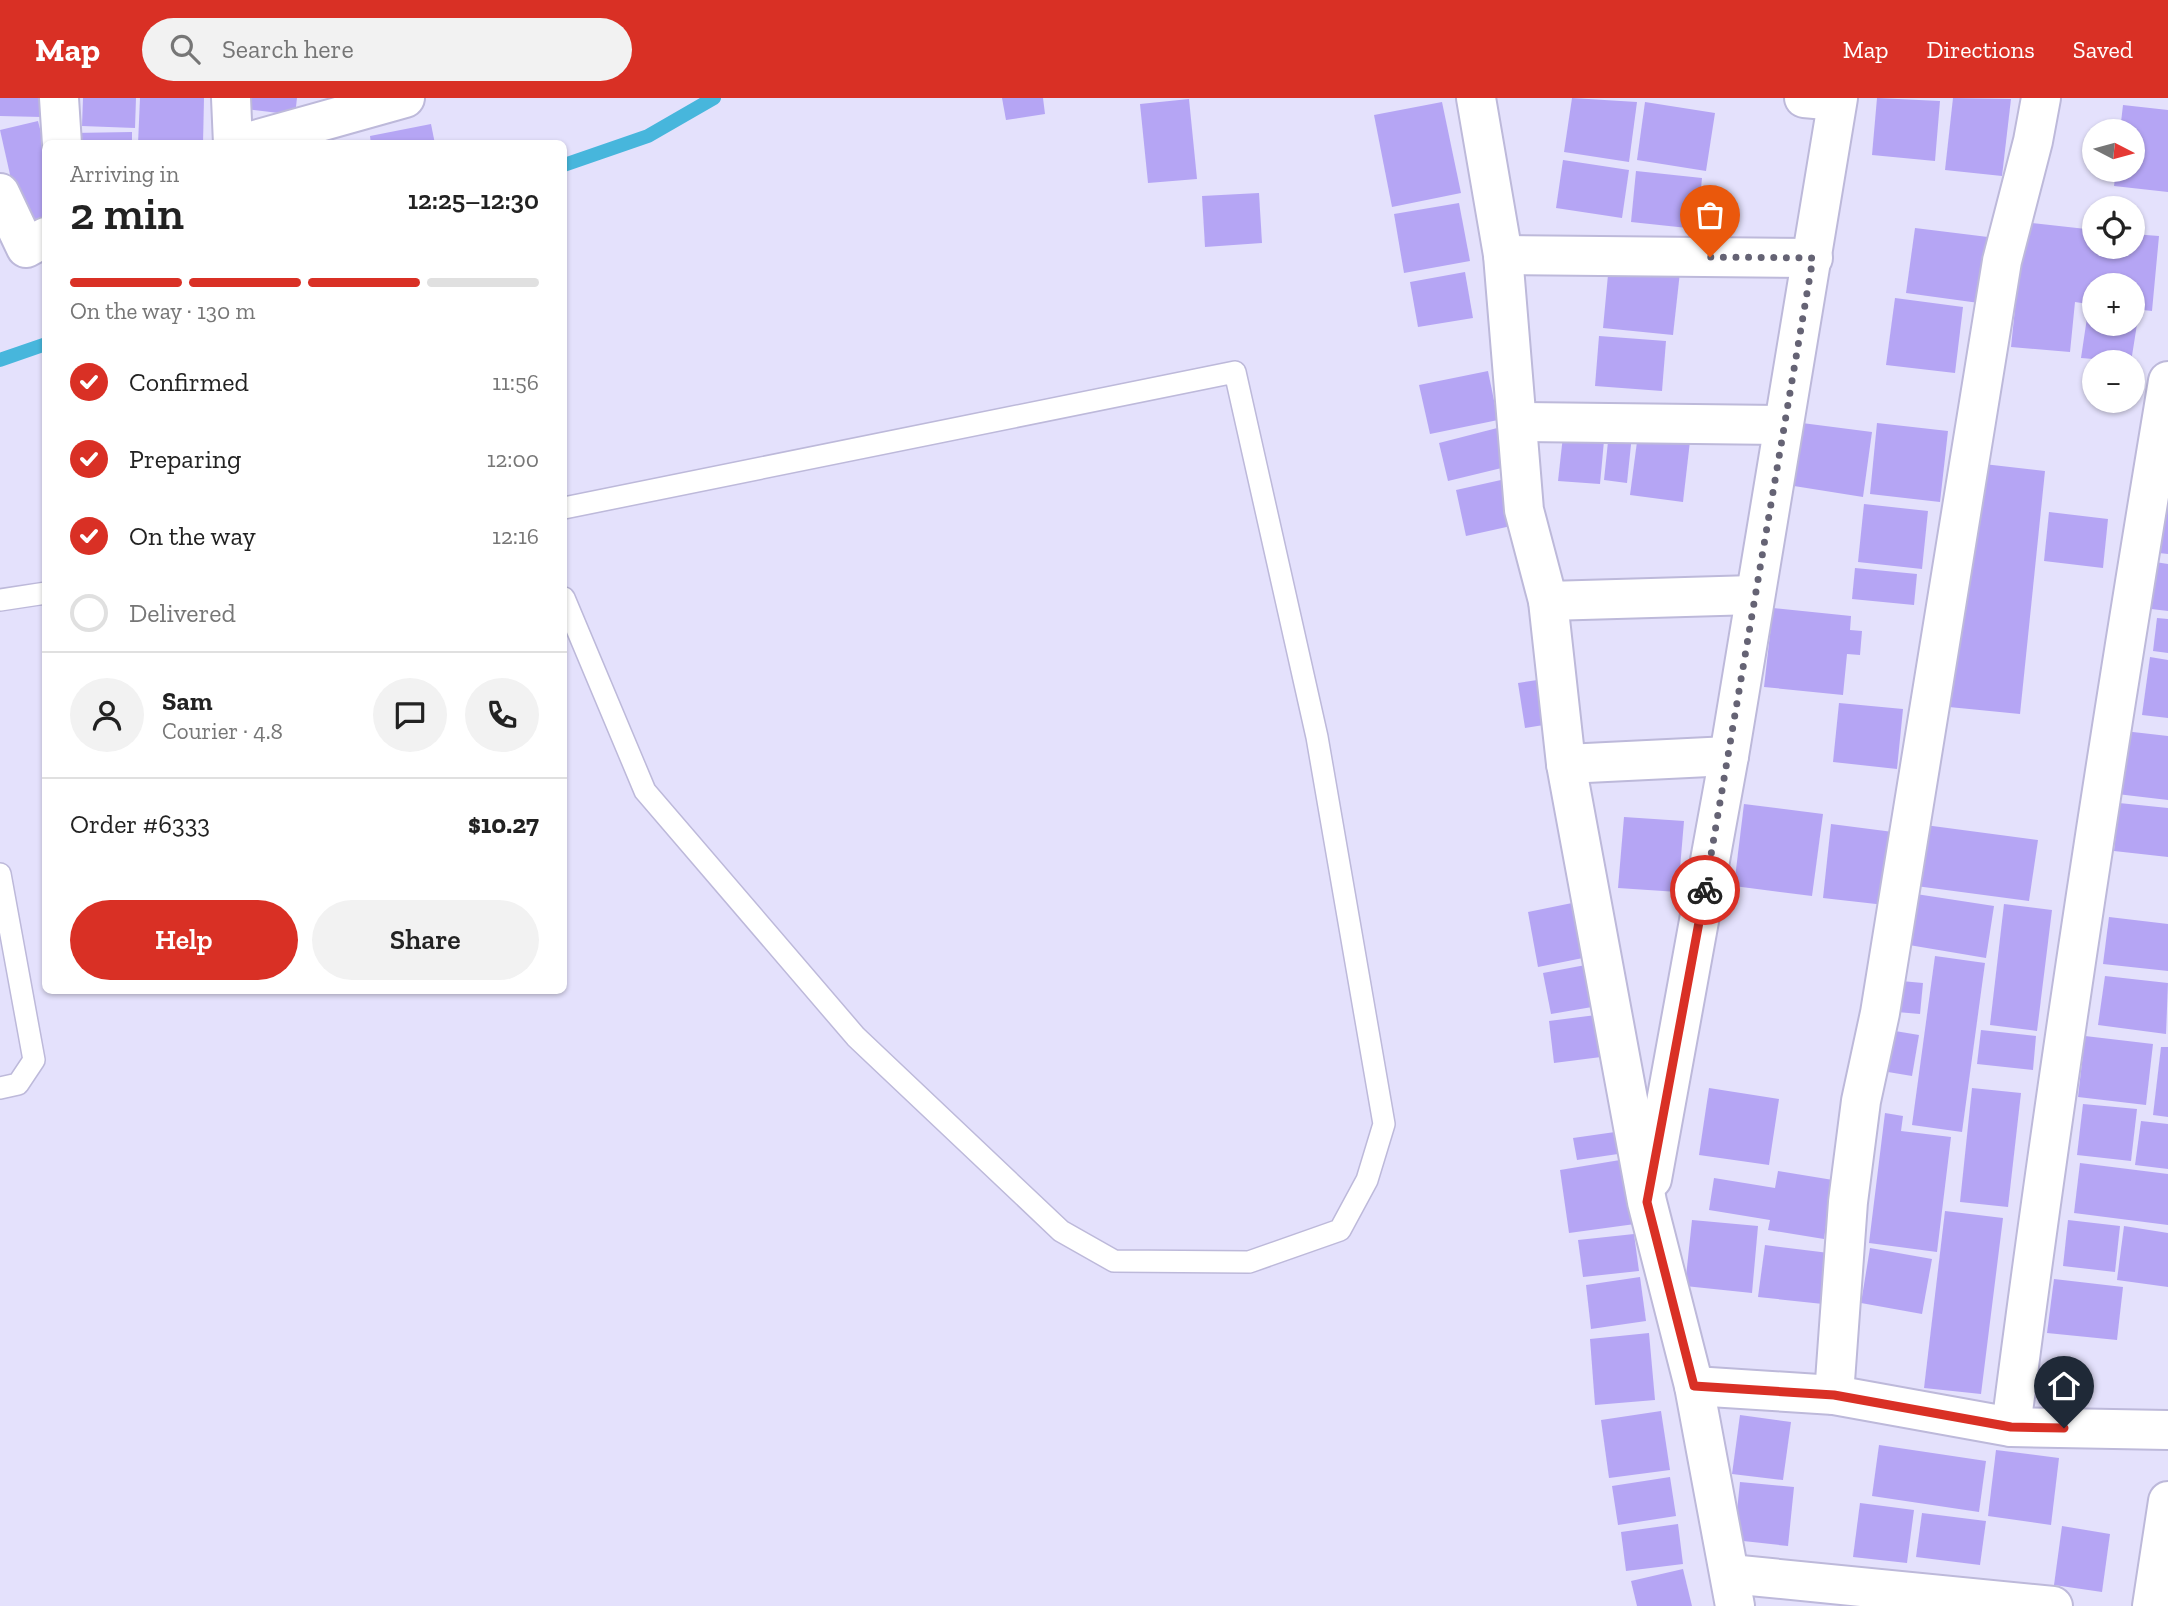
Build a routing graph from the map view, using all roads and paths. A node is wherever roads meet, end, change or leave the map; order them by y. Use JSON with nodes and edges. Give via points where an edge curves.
{"nodes":[{"id":1,"x":59,"y":98,"type":"edge"},
{"id":2,"x":231,"y":98,"type":"edge"},
{"id":3,"x":405,"y":98,"type":"edge"},
{"id":4,"x":1476,"y":98,"type":"edge"},
{"id":5,"x":2041,"y":98,"type":"edge"},
{"id":6,"x":1826,"y":99,"type":"edge"},
{"id":7,"x":62,"y":140,"type":"edge"},
{"id":8,"x":233,"y":140,"type":"edge"},
{"id":9,"x":255,"y":140,"type":"edge"},
{"id":10,"x":0,"y":193,"type":"edge"},
{"id":11,"x":42,"y":239,"type":"edge"},
{"id":12,"x":1503,"y":255,"type":"junction"},
{"id":13,"x":1813,"y":258,"type":"junction"},
{"id":14,"x":2168,"y":381,"type":"edge"},
{"id":15,"x":1517,"y":422,"type":"junction"},
{"id":16,"x":1783,"y":425,"type":"junction"},
{"id":17,"x":567,"y":507,"type":"edge"},
{"id":18,"x":42,"y":594,"type":"edge"},
{"id":19,"x":1755,"y":595,"type":"junction"},
{"id":20,"x":0,"y":600,"type":"edge"},
{"id":21,"x":1548,"y":601,"type":"junction"},
{"id":22,"x":567,"y":605,"type":"edge"},
{"id":23,"x":1729,"y":756,"type":"junction"},
{"id":24,"x":1566,"y":764,"type":"junction"},
{"id":25,"x":0,"y":874,"type":"edge"},
{"id":26,"x":0,"y":1088,"type":"edge"},
{"id":27,"x":1647,"y":1202,"type":"junction"},
{"id":28,"x":1694,"y":1386,"type":"junction"},
{"id":29,"x":1834,"y":1395,"type":"junction"},
{"id":30,"x":2011,"y":1427,"type":"junction"},
{"id":31,"x":2168,"y":1430,"type":"edge"},
{"id":32,"x":2168,"y":1501,"type":"edge"},
{"id":33,"x":1733,"y":1590,"type":"edge"},
{"id":34,"x":2053,"y":1606,"type":"edge"},
{"id":35,"x":2151,"y":1606,"type":"edge"}],
"edges":[{"from":1,"to":7,"type":"street"},
{"from":2,"to":8,"type":"street"},
{"from":3,"to":9,"type":"street"},
{"from":4,"to":12,"type":"street"},
{"from":5,"to":29,"type":"street","via":[[2002,261],[1880,1013],[1861,1101],[1848,1202]]},
{"from":6,"to":13,"type":"street"},
{"from":10,"to":11,"type":"street","via":[[26,248]]},
{"from":12,"to":13,"type":"street"},
{"from":12,"to":15,"type":"street"},
{"from":13,"to":16,"type":"street"},
{"from":14,"to":30,"type":"street","via":[[2105,755]]},
{"from":15,"to":16,"type":"street"},
{"from":15,"to":21,"type":"street","via":[[1524,510]]},
{"from":16,"to":19,"type":"street"},
{"from":17,"to":22,"type":"lane","via":[[1236,372],[1317,737],[1384,1124],[1367,1180],[1340,1230],[1249,1262],[1114,1261],[1061,1231],[856,1037],[645,791]]},
{"from":18,"to":20,"type":"lane"},
{"from":19,"to":21,"type":"street"},
{"from":19,"to":23,"type":"street"},
{"from":21,"to":24,"type":"street"},
{"from":23,"to":24,"type":"street"},
{"from":23,"to":27,"type":"street"},
{"from":24,"to":27,"type":"street"},
{"from":25,"to":26,"type":"lane","via":[[34,1060],[18,1084]]},
{"from":27,"to":28,"type":"street"},
{"from":28,"to":29,"type":"street"},
{"from":28,"to":33,"type":"street"},
{"from":29,"to":30,"type":"street"},
{"from":30,"to":31,"type":"street"},
{"from":32,"to":35,"type":"street"},
{"from":33,"to":34,"type":"street"}]}
